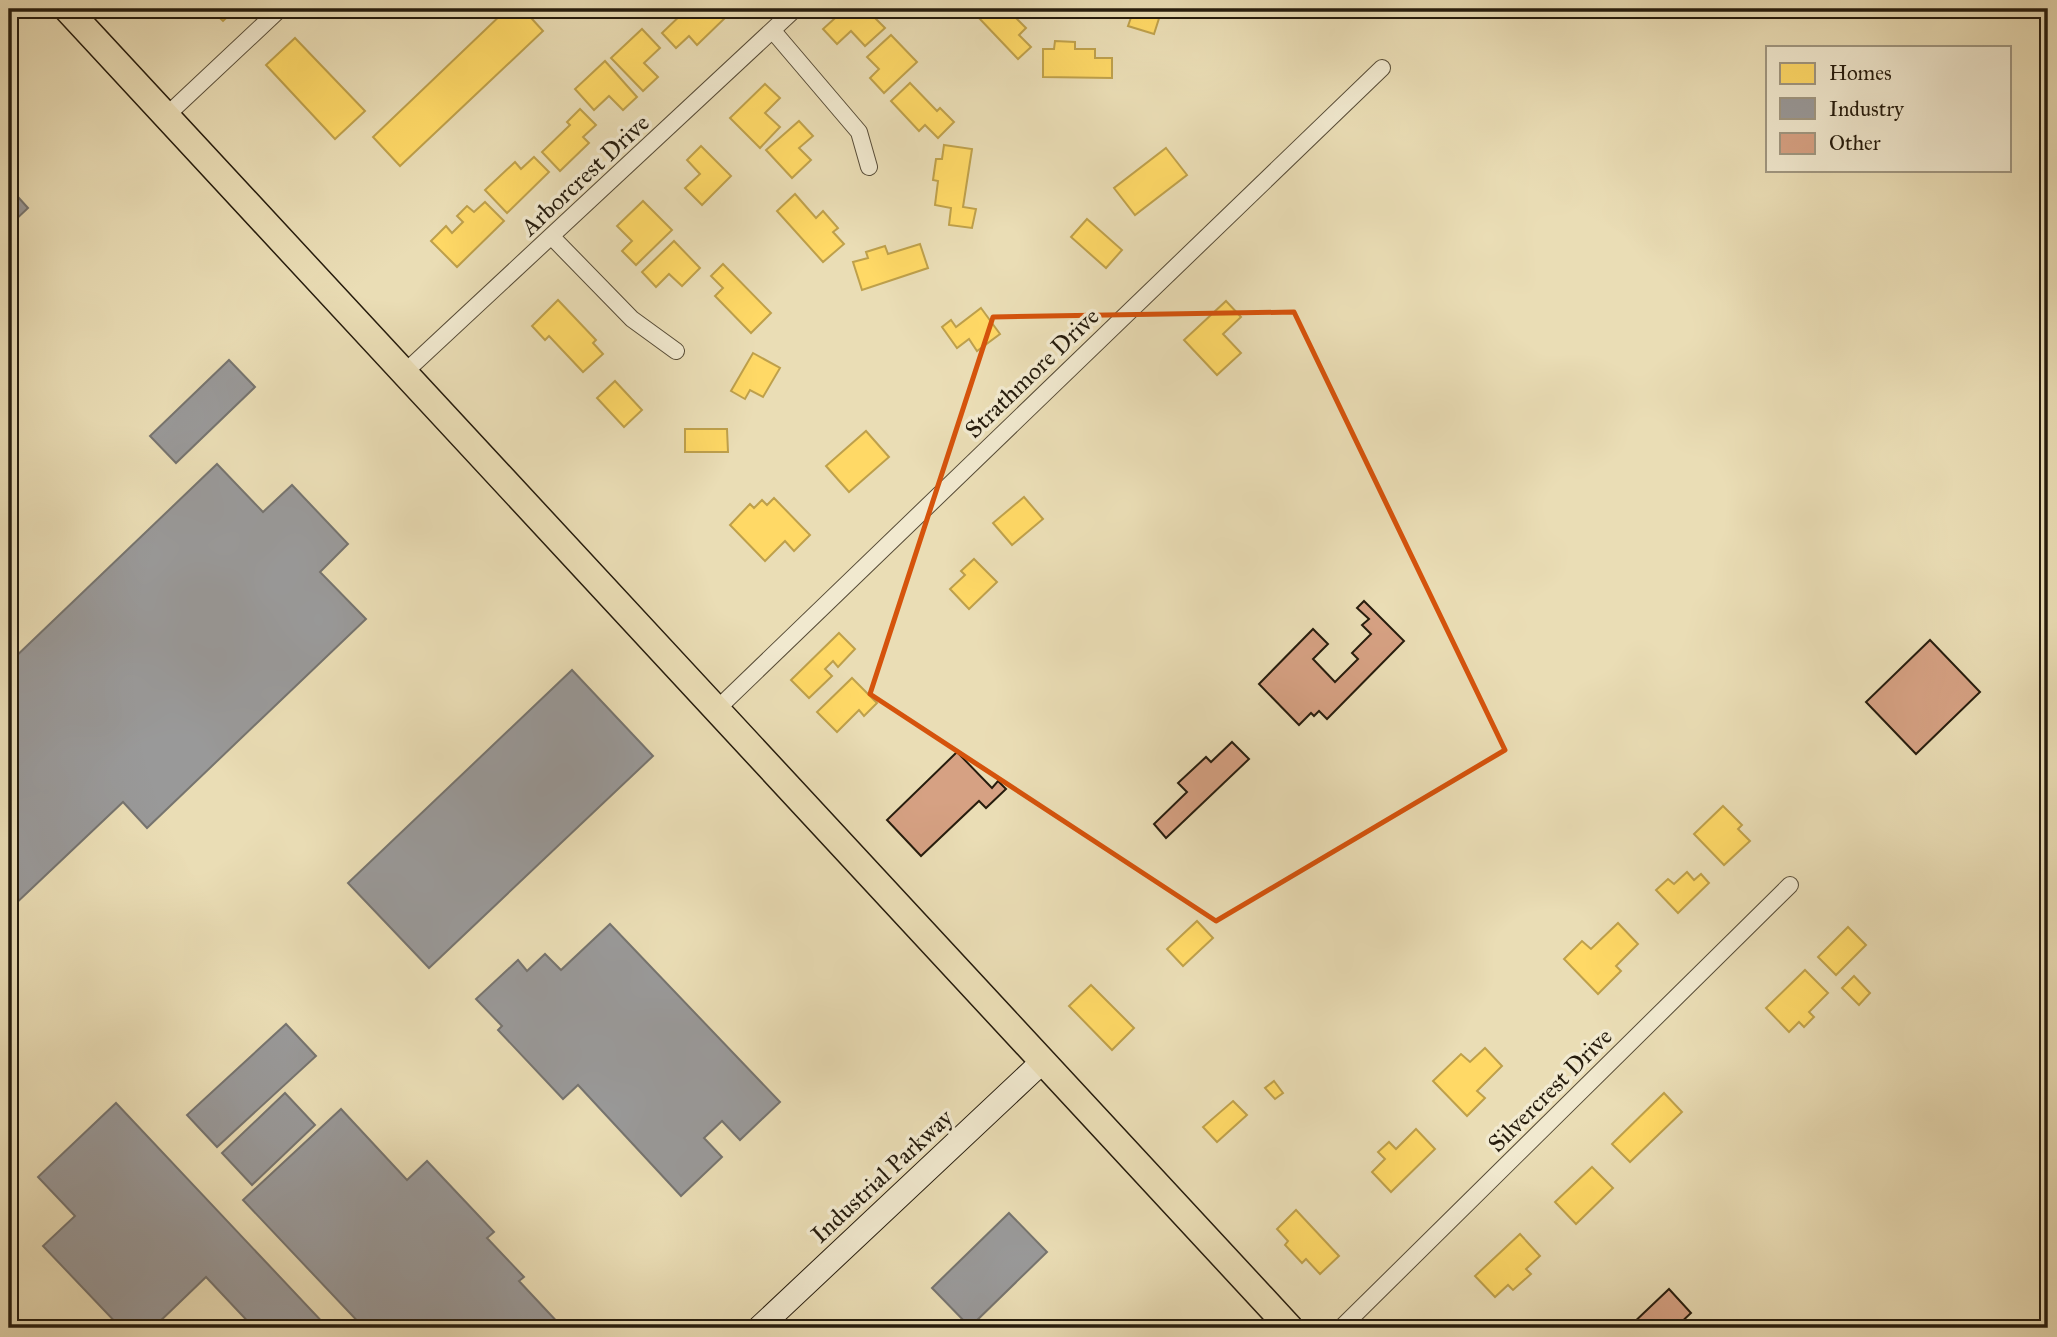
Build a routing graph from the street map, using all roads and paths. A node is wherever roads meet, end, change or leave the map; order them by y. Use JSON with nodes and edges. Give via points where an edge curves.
{"nodes":[{"id":1,"x":67,"y":9,"type":"edge"},
{"id":2,"x":280,"y":9,"type":"edge"},
{"id":3,"x":795,"y":9,"type":"edge"},
{"id":4,"x":773,"y":31,"type":"junction"},
{"id":5,"x":1382,"y":68,"type":"dead end"},
{"id":6,"x":166,"y":116,"type":"junction"},
{"id":7,"x":869,"y":167,"type":"dead end"},
{"id":8,"x":552,"y":237,"type":"junction"},
{"id":9,"x":676,"y":351,"type":"dead end"},
{"id":10,"x":404,"y":373,"type":"junction"},
{"id":11,"x":715,"y":711,"type":"junction"},
{"id":12,"x":1790,"y":885,"type":"dead end"},
{"id":13,"x":1041,"y":1063,"type":"junction"},
{"id":14,"x":758,"y":1328,"type":"edge"},
{"id":15,"x":1290,"y":1328,"type":"edge"},
{"id":16,"x":1341,"y":1328,"type":"edge"}],
"edges":[{"from":1,"to":6,"type":"main road"},
{"from":2,"to":6,"type":"street"},
{"from":3,"to":4,"type":"street","name":"Arborcrest Drive"},
{"from":4,"to":7,"type":"street","via":[[859,132]]},
{"from":4,"to":8,"type":"street","name":"Arborcrest Drive"},
{"from":5,"to":11,"type":"street","name":"Strathmore Drive"},
{"from":6,"to":10,"type":"main road"},
{"from":8,"to":9,"type":"street","via":[[632,319]]},
{"from":8,"to":10,"type":"street","name":"Arborcrest Drive"},
{"from":10,"to":11,"type":"main road"},
{"from":11,"to":13,"type":"main road"},
{"from":12,"to":16,"type":"street","name":"Silvercrest Drive"},
{"from":13,"to":14,"type":"street","name":"Industrial Parkway"},
{"from":13,"to":15,"type":"main road"}]}
